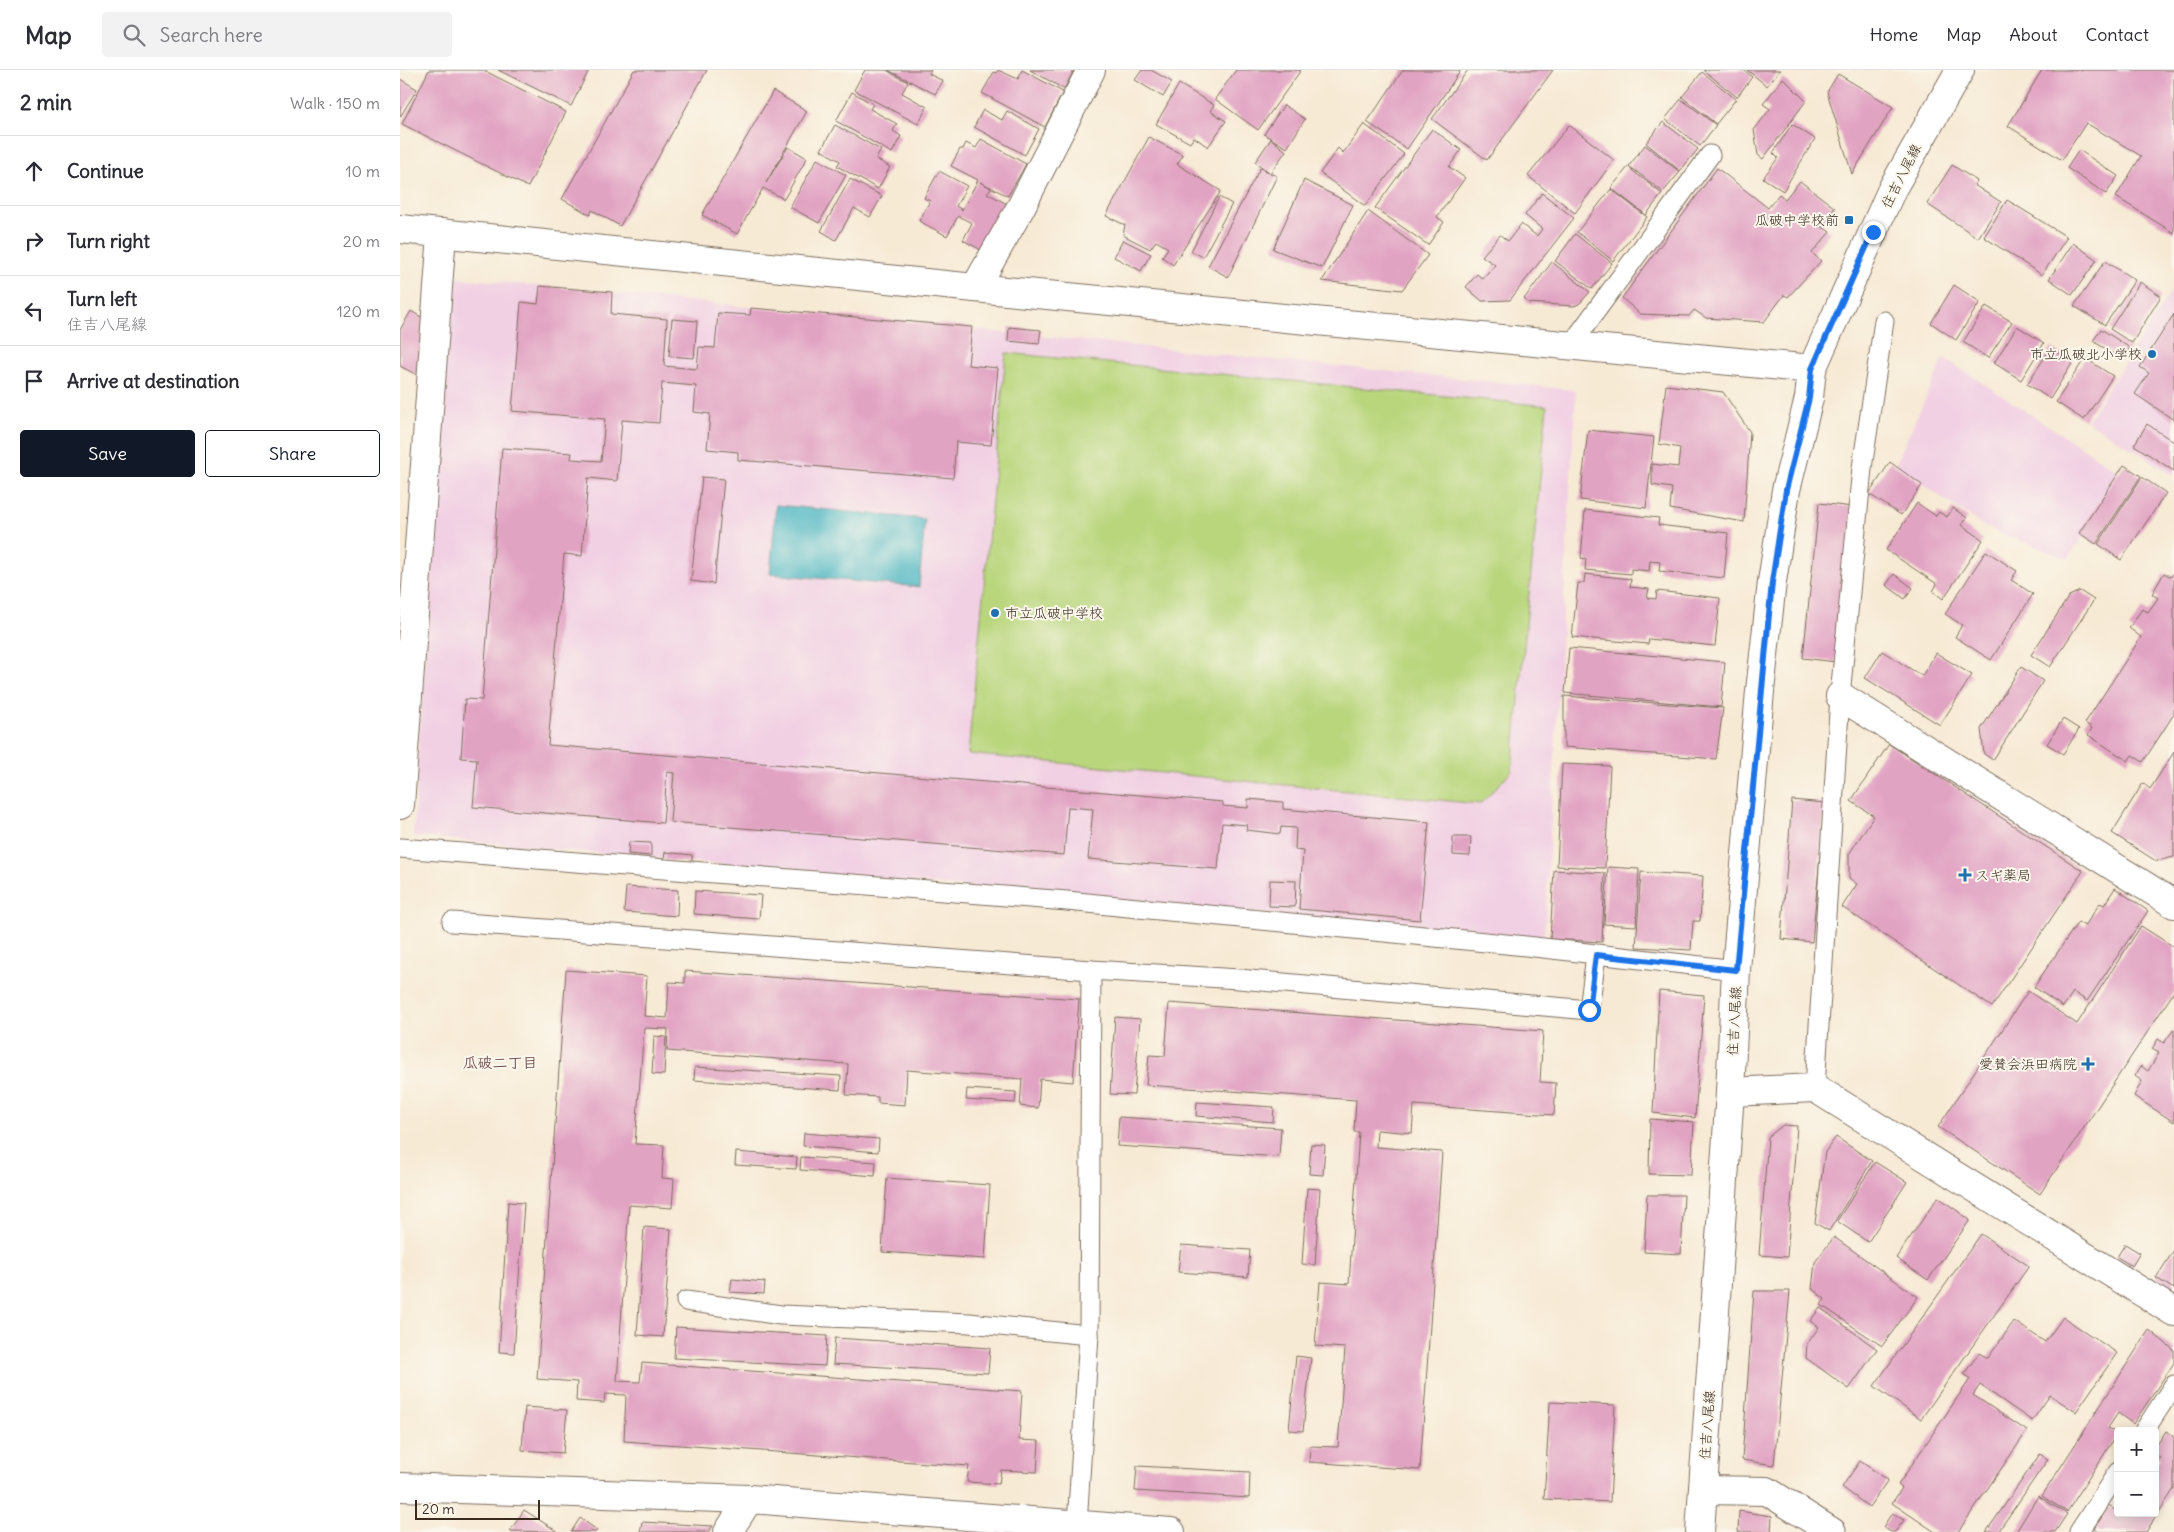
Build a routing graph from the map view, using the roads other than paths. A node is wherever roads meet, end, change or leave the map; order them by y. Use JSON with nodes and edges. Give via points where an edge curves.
{"nodes":[{"id":1,"x":1091,"y":70,"type":"edge"},
{"id":2,"x":1960,"y":70,"type":"edge"},
{"id":3,"x":1710,"y":155,"type":"dead end"},
{"id":4,"x":400,"y":229,"type":"edge"},
{"id":5,"x":442,"y":232,"type":"junction"},
{"id":6,"x":975,"y":288,"type":"junction"},
{"id":7,"x":1884,"y":321,"type":"dead end"},
{"id":8,"x":1571,"y":345,"type":"junction"},
{"id":9,"x":1812,"y":369,"type":"junction"},
{"id":10,"x":1840,"y":696,"type":"junction"},
{"id":11,"x":400,"y":805,"type":"edge"},
{"id":12,"x":400,"y":848,"type":"edge"},
{"id":13,"x":2174,"y":904,"type":"edge"},
{"id":14,"x":452,"y":922,"type":"dead end"},
{"id":15,"x":1596,"y":955,"type":"junction"},
{"id":16,"x":1091,"y":970,"type":"junction"},
{"id":17,"x":1736,"y":970,"type":"junction"},
{"id":18,"x":1815,"y":1088,"type":"junction"},
{"id":19,"x":1730,"y":1092,"type":"junction"},
{"id":20,"x":686,"y":1301,"type":"dead end"},
{"id":21,"x":2174,"y":1312,"type":"edge"},
{"id":22,"x":1089,"y":1335,"type":"junction"},
{"id":23,"x":2174,"y":1384,"type":"edge"},
{"id":24,"x":2147,"y":1427,"type":"edge"},
{"id":25,"x":2114,"y":1478,"type":"edge"},
{"id":26,"x":400,"y":1487,"type":"edge"},
{"id":27,"x":1703,"y":1490,"type":"junction"},
{"id":28,"x":749,"y":1499,"type":"junction"},
{"id":29,"x":1077,"y":1525,"type":"junction"},
{"id":30,"x":728,"y":1532,"type":"edge"},
{"id":31,"x":1171,"y":1532,"type":"edge"},
{"id":32,"x":1700,"y":1532,"type":"edge"},
{"id":33,"x":1832,"y":1532,"type":"edge"},
{"id":34,"x":2079,"y":1532,"type":"edge"}],
"edges":[{"from":1,"to":6,"type":"street","via":[[1021,207]]},
{"from":2,"to":9,"type":"street","name":"住吉八尾線","via":[[1892,189]]},
{"from":3,"to":8,"type":"lane"},
{"from":4,"to":5,"type":"street"},
{"from":5,"to":6,"type":"street"},
{"from":5,"to":11,"type":"street"},
{"from":6,"to":8,"type":"street"},
{"from":7,"to":10,"type":"lane","via":[[1862,468]]},
{"from":8,"to":9,"type":"street"},
{"from":9,"to":17,"type":"street","name":"住吉八尾線","via":[[1809,398],[1786,490],[1772,582]]},
{"from":10,"to":13,"type":"street"},
{"from":10,"to":18,"type":"lane"},
{"from":12,"to":15,"type":"lane","via":[[1077,902]]},
{"from":14,"to":16,"type":"lane"},
{"from":15,"to":16,"type":"lane","via":[[1589,1010],[1239,979]]},
{"from":15,"to":17,"type":"lane"},
{"from":16,"to":22,"type":"lane"},
{"from":17,"to":19,"type":"street","name":"住吉八尾線"},
{"from":18,"to":19,"type":"street"},
{"from":18,"to":21,"type":"street"},
{"from":19,"to":27,"type":"street","name":"住吉八尾線"},
{"from":20,"to":22,"type":"lane","via":[[781,1315],[969,1323]]},
{"from":22,"to":29,"type":"lane"},
{"from":23,"to":24,"type":"lane"},
{"from":25,"to":34,"type":"lane"},
{"from":26,"to":28,"type":"street"},
{"from":27,"to":32,"type":"street","name":"住吉八尾線"},
{"from":27,"to":33,"type":"street","via":[[1767,1491]]},
{"from":28,"to":29,"type":"street"},
{"from":28,"to":30,"type":"street"},
{"from":29,"to":31,"type":"street"}]}
